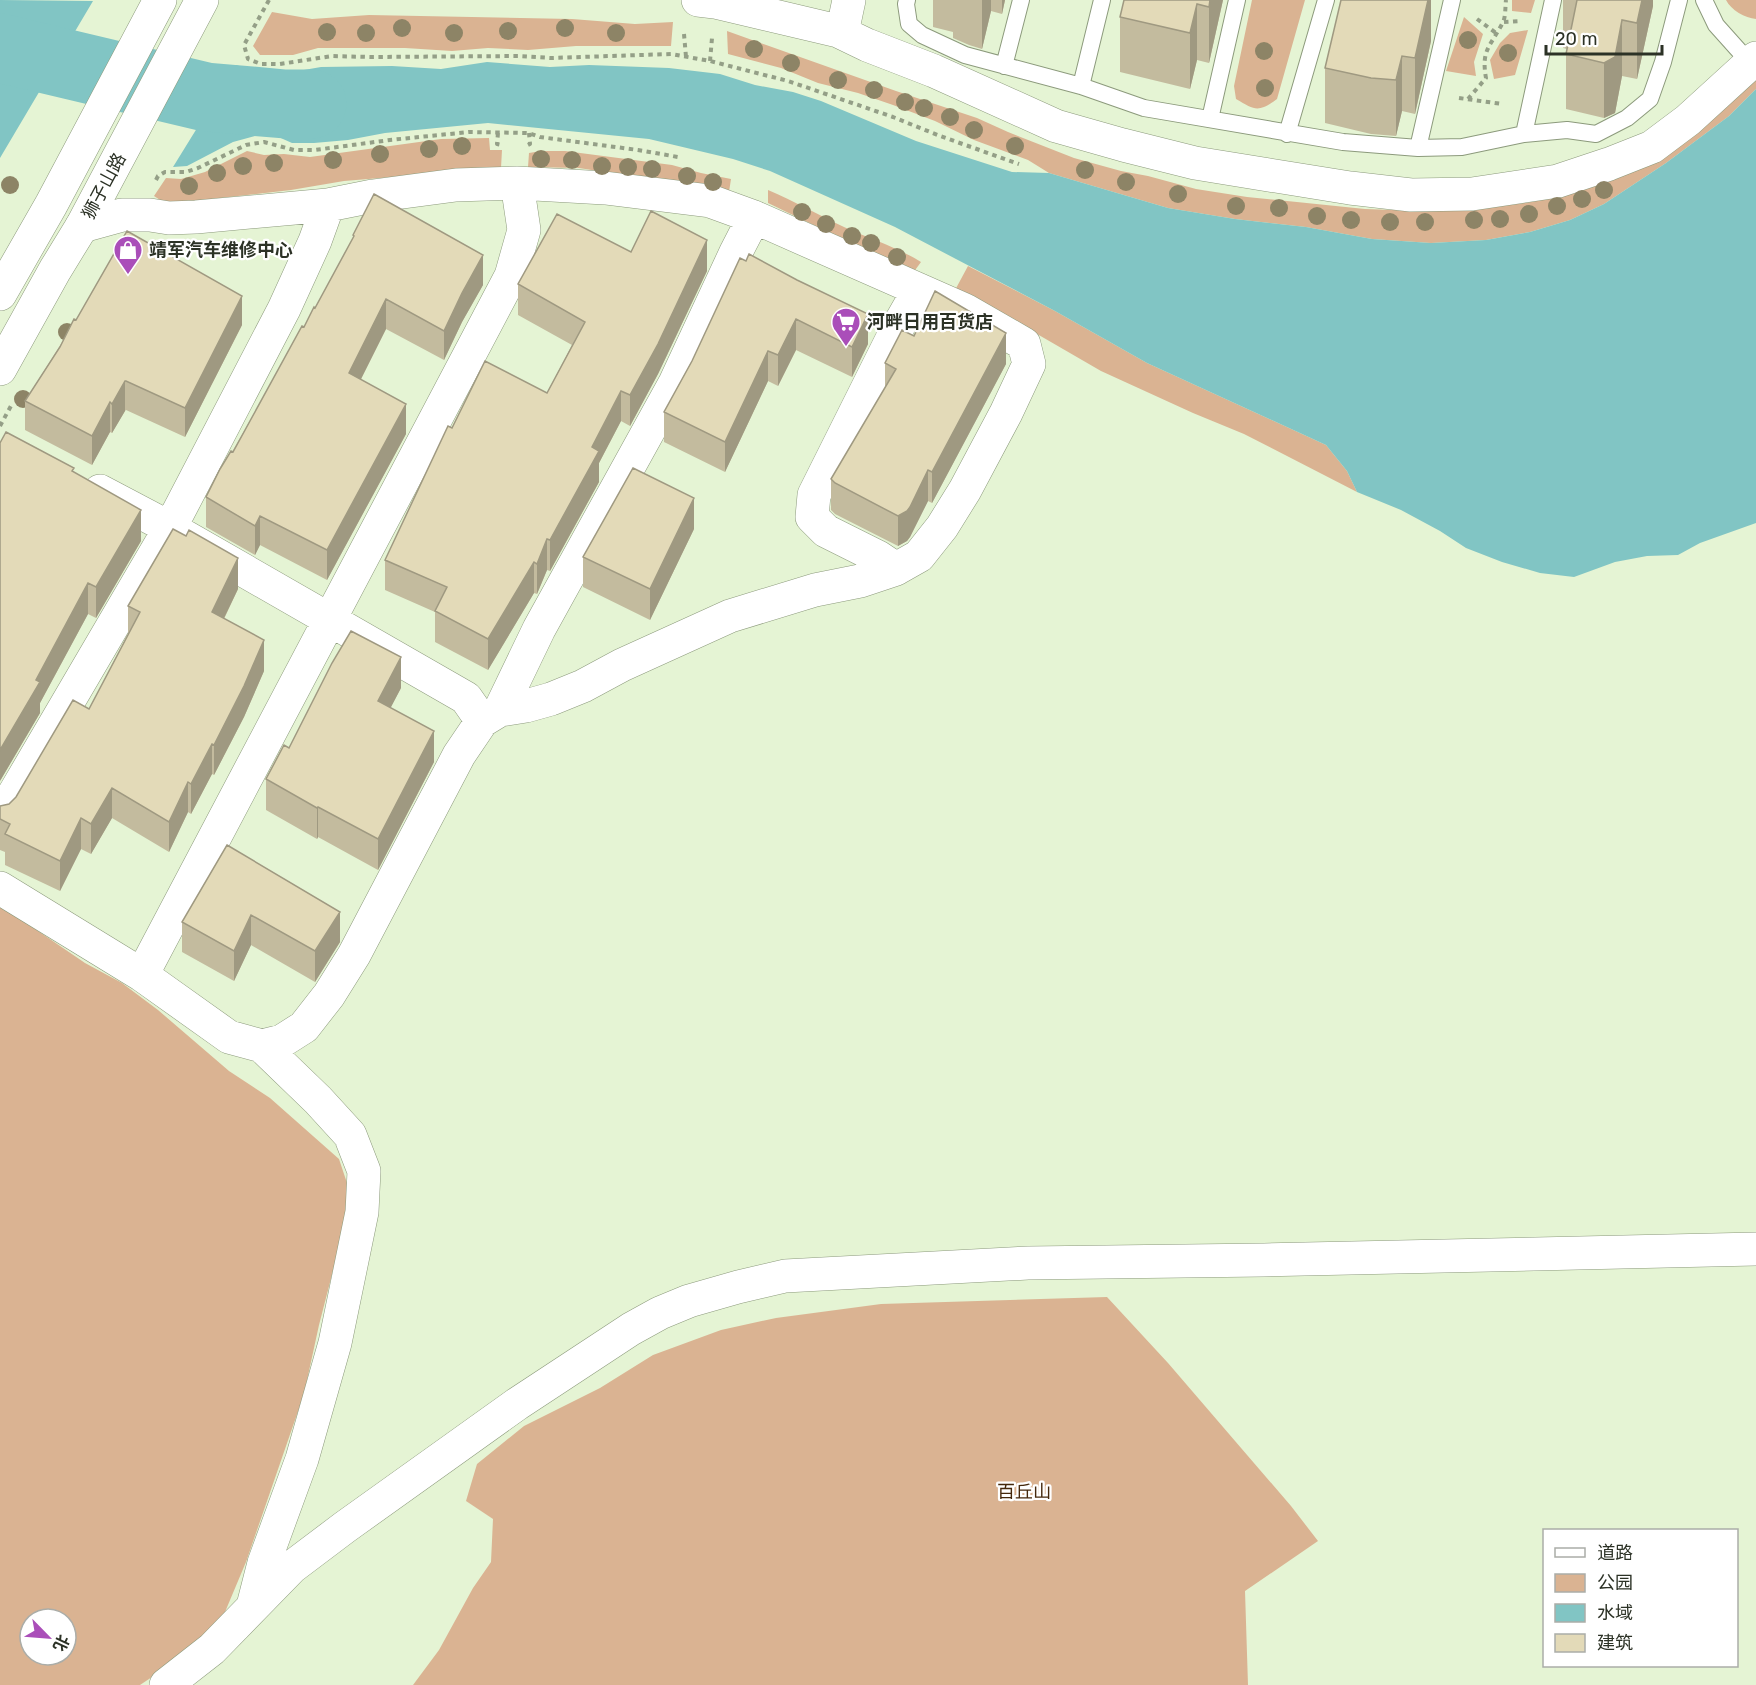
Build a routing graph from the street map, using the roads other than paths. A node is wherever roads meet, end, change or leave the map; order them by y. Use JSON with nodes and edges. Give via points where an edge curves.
{"nodes":[{"id":1,"x":160,"y":0,"type":"edge"},
{"id":2,"x":202,"y":0,"type":"edge"},
{"id":3,"x":849,"y":0,"type":"edge"},
{"id":4,"x":907,"y":0,"type":"edge"},
{"id":5,"x":1021,"y":0,"type":"edge"},
{"id":6,"x":1102,"y":0,"type":"edge"},
{"id":7,"x":1237,"y":0,"type":"edge"},
{"id":8,"x":1326,"y":0,"type":"edge"},
{"id":9,"x":1452,"y":0,"type":"edge"},
{"id":10,"x":1553,"y":0,"type":"edge"},
{"id":11,"x":1679,"y":0,"type":"edge"},
{"id":12,"x":1704,"y":0,"type":"edge"},
{"id":13,"x":705,"y":11,"type":"edge"},
{"id":14,"x":842,"y":33,"type":"junction"},
{"id":15,"x":1753,"y":60,"type":"edge"},
{"id":16,"x":1004,"y":66,"type":"junction"},
{"id":17,"x":1081,"y":86,"type":"junction"},
{"id":18,"x":1210,"y":119,"type":"junction"},
{"id":19,"x":1287,"y":134,"type":"junction"},
{"id":20,"x":1524,"y":134,"type":"junction"},
{"id":21,"x":1418,"y":148,"type":"junction"},
{"id":22,"x":517,"y":183,"type":"junction"},
{"id":23,"x":328,"y":205,"type":"junction"},
{"id":24,"x":88,"y":215,"type":"junction"},
{"id":25,"x":754,"y":217,"type":"junction"},
{"id":26,"x":919,"y":290,"type":"junction"},
{"id":27,"x":0,"y":294,"type":"edge"},
{"id":28,"x":0,"y":369,"type":"edge"},
{"id":29,"x":70,"y":475,"type":"edge"},
{"id":30,"x":170,"y":528,"type":"junction"},
{"id":31,"x":896,"y":569,"type":"junction"},
{"id":32,"x":331,"y":619,"type":"junction"},
{"id":33,"x":491,"y":716,"type":"junction"},
{"id":34,"x":0,"y":818,"type":"edge"},
{"id":35,"x":0,"y":888,"type":"edge"},
{"id":36,"x":142,"y":975,"type":"junction"},
{"id":37,"x":262,"y":1046,"type":"junction"},
{"id":38,"x":1756,"y":1249,"type":"edge"},
{"id":39,"x":252,"y":1607,"type":"junction"},
{"id":40,"x":166,"y":1685,"type":"edge"}],
"edges":[{"from":1,"to":27,"type":"street","name":"狮子山路"},
{"from":2,"to":24,"type":"street","name":"狮子山路"},
{"from":3,"to":14,"type":"street"},
{"from":4,"to":16,"type":"lane","via":[[909,24],[922,35],[965,55]]},
{"from":5,"to":16,"type":"lane"},
{"from":6,"to":17,"type":"lane"},
{"from":7,"to":18,"type":"lane"},
{"from":8,"to":19,"type":"lane"},
{"from":9,"to":21,"type":"lane"},
{"from":10,"to":20,"type":"lane"},
{"from":11,"to":20,"type":"lane","via":[[1664,62],[1650,99],[1627,118],[1596,134],[1566,130]]},
{"from":12,"to":15,"type":"lane","via":[[1716,26]]},
{"from":13,"to":14,"type":"street","via":[[816,25]]},
{"from":14,"to":15,"type":"street","via":[[1056,126],[1195,163],[1411,195],[1472,194],[1558,181],[1609,164],[1652,147],[1688,120]]},
{"from":16,"to":17,"type":"lane"},
{"from":17,"to":18,"type":"lane","via":[[1144,108]]},
{"from":18,"to":19,"type":"lane"},
{"from":19,"to":21,"type":"lane"},
{"from":20,"to":21,"type":"lane","via":[[1462,147]]},
{"from":22,"to":23,"type":"street","via":[[456,185]]},
{"from":22,"to":25,"type":"street","via":[[605,188],[710,201]]},
{"from":22,"to":32,"type":"street","via":[[524,230],[510,276]]},
{"from":23,"to":24,"type":"street","via":[[169,218]]},
{"from":23,"to":30,"type":"street","via":[[284,309]]},
{"from":24,"to":28,"type":"street","name":"狮子山路"},
{"from":25,"to":26,"type":"street"},
{"from":25,"to":33,"type":"street","via":[[675,383]]},
{"from":26,"to":31,"type":"street","via":[[814,495],[812,517],[826,531]]},
{"from":26,"to":31,"type":"street","via":[[965,310],[1024,344],[1029,364],[942,527],[919,556]]},
{"from":29,"to":30,"type":"street"},
{"from":30,"to":32,"type":"street"},
{"from":30,"to":34,"type":"street"},
{"from":31,"to":33,"type":"street","via":[[730,616],[583,686]]},
{"from":32,"to":33,"type":"street"},
{"from":32,"to":36,"type":"street"},
{"from":33,"to":37,"type":"street","via":[[459,755],[329,995],[304,1028],[282,1041]]},
{"from":35,"to":36,"type":"street"},
{"from":36,"to":37,"type":"street","via":[[230,1037]]},
{"from":37,"to":39,"type":"street","via":[[350,1135],[364,1172],[362,1212],[335,1343],[302,1459]]},
{"from":38,"to":39,"type":"street","via":[[1028,1263],[785,1276],[738,1287],[660,1313],[602,1348],[345,1527],[292,1567]]},
{"from":39,"to":40,"type":"street","via":[[212,1649]]}]}
